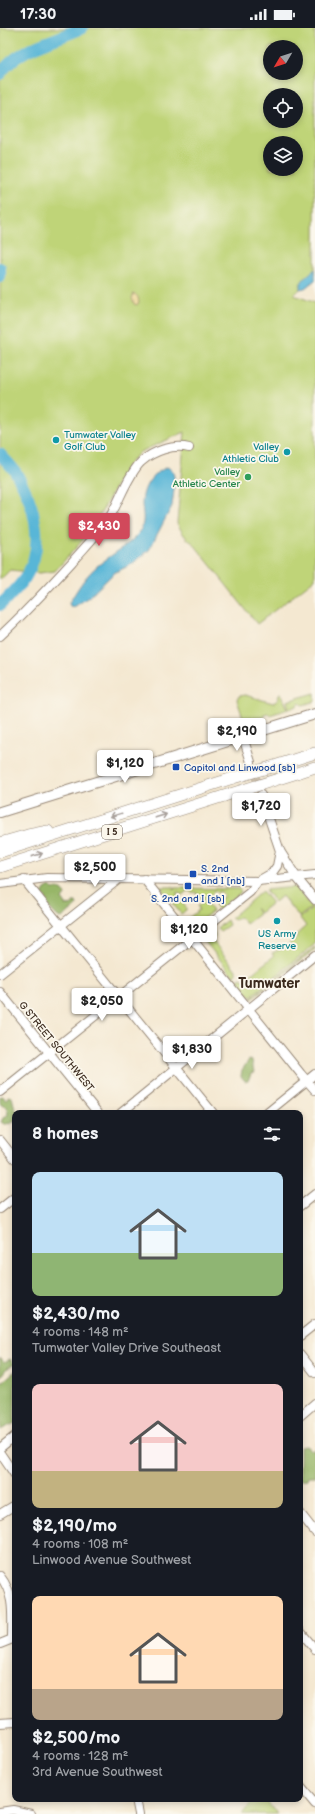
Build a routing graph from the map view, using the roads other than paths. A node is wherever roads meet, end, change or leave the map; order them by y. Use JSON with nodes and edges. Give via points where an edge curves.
{"nodes":[{"id":1,"x":189,"y":448,"type":"dead end"},
{"id":2,"x":0,"y":636,"type":"edge"},
{"id":3,"x":315,"y":714,"type":"edge"},
{"id":4,"x":243,"y":737,"type":"junction"},
{"id":5,"x":315,"y":753,"type":"edge"},
{"id":6,"x":251,"y":762,"type":"tunnel mouth"},
{"id":7,"x":315,"y":767,"type":"edge"},
{"id":8,"x":261,"y":795,"type":"tunnel mouth"},
{"id":9,"x":0,"y":812,"type":"edge"},
{"id":10,"x":86,"y":824,"type":"junction"},
{"id":11,"x":0,"y":843,"type":"edge"},
{"id":12,"x":280,"y":851,"type":"junction"},
{"id":13,"x":0,"y":852,"type":"edge"},
{"id":14,"x":0,"y":867,"type":"edge"},
{"id":15,"x":315,"y":875,"type":"edge"},
{"id":16,"x":298,"y":878,"type":"junction"},
{"id":17,"x":119,"y":879,"type":"junction"},
{"id":18,"x":144,"y":879,"type":"junction"},
{"id":19,"x":24,"y":880,"type":"junction"},
{"id":20,"x":258,"y":881,"type":"junction"},
{"id":21,"x":0,"y":884,"type":"edge"},
{"id":22,"x":315,"y":900,"type":"edge"},
{"id":23,"x":61,"y":925,"type":"junction"},
{"id":24,"x":191,"y":938,"type":"junction"},
{"id":25,"x":315,"y":955,"type":"edge"},
{"id":26,"x":0,"y":974,"type":"edge"},
{"id":27,"x":0,"y":992,"type":"edge"},
{"id":28,"x":118,"y":996,"type":"junction"},
{"id":29,"x":249,"y":1009,"type":"junction"},
{"id":30,"x":49,"y":1052,"type":"junction"},
{"id":31,"x":177,"y":1068,"type":"junction"},
{"id":32,"x":315,"y":1074,"type":"edge"},
{"id":33,"x":307,"y":1080,"type":"junction"},
{"id":34,"x":315,"y":1090,"type":"edge"},
{"id":35,"x":0,"y":1092,"type":"edge"},
{"id":36,"x":96,"y":1110,"type":"edge"},
{"id":37,"x":124,"y":1110,"type":"edge"},
{"id":38,"x":212,"y":1110,"type":"edge"},
{"id":39,"x":271,"y":1110,"type":"edge"},
{"id":40,"x":0,"y":1140,"type":"edge"},
{"id":41,"x":12,"y":1155,"type":"edge"},
{"id":42,"x":315,"y":1194,"type":"edge"},
{"id":43,"x":12,"y":1200,"type":"edge"},
{"id":44,"x":303,"y":1204,"type":"edge"},
{"id":45,"x":0,"y":1209,"type":"edge"},
{"id":46,"x":315,"y":1324,"type":"edge"},
{"id":47,"x":303,"y":1334,"type":"edge"},
{"id":48,"x":303,"y":1358,"type":"edge"},
{"id":49,"x":315,"y":1373,"type":"edge"},
{"id":50,"x":315,"y":1403,"type":"edge"},
{"id":51,"x":303,"y":1413,"type":"edge"},
{"id":52,"x":12,"y":1438,"type":"edge"},
{"id":53,"x":0,"y":1448,"type":"edge"},
{"id":54,"x":0,"y":1453,"type":"edge"},
{"id":55,"x":12,"y":1471,"type":"edge"},
{"id":56,"x":12,"y":1507,"type":"edge"},
{"id":57,"x":0,"y":1514,"type":"edge"},
{"id":58,"x":303,"y":1517,"type":"edge"},
{"id":59,"x":315,"y":1532,"type":"edge"},
{"id":60,"x":0,"y":1576,"type":"edge"},
{"id":61,"x":12,"y":1619,"type":"edge"},
{"id":62,"x":303,"y":1635,"type":"edge"},
{"id":63,"x":12,"y":1638,"type":"edge"},
{"id":64,"x":0,"y":1644,"type":"edge"},
{"id":65,"x":315,"y":1649,"type":"edge"},
{"id":66,"x":12,"y":1722,"type":"edge"},
{"id":67,"x":0,"y":1723,"type":"edge"},
{"id":68,"x":303,"y":1790,"type":"edge"},
{"id":69,"x":137,"y":1802,"type":"edge"},
{"id":70,"x":315,"y":1804,"type":"edge"},
{"id":71,"x":0,"y":1812,"type":"edge"},
{"id":72,"x":31,"y":1814,"type":"edge"},
{"id":73,"x":139,"y":1814,"type":"edge"}],
"edges":[{"from":1,"to":2,"type":"street","via":[[167,449],[151,455],[141,463],[116,507],[98,532],[64,571]]},
{"from":3,"to":4,"type":"main road"},
{"from":4,"to":6,"type":"street"},
{"from":4,"to":9,"type":"main road"},
{"from":5,"to":10,"type":"highway","number":"I 5","one_way":true,"bridge":true},
{"from":14,"to":7,"type":"highway","number":"I 5","one_way":true,"bridge":true},
{"from":8,"to":12,"type":"street"},
{"from":10,"to":11,"type":"highway"},
{"from":10,"to":13,"type":"highway","number":"I 5"},
{"from":12,"to":16,"type":"street"},
{"from":12,"to":20,"type":"street","via":[[277,866],[272,873]]},
{"from":15,"to":16,"type":"street"},
{"from":16,"to":20,"type":"street"},
{"from":16,"to":22,"type":"street"},
{"from":17,"to":18,"type":"street"},
{"from":17,"to":19,"type":"street"},
{"from":17,"to":23,"type":"street"},
{"from":18,"to":20,"type":"street"},
{"from":18,"to":24,"type":"street"},
{"from":19,"to":21,"type":"street"},
{"from":19,"to":23,"type":"street"},
{"from":20,"to":24,"type":"street","via":[[250,892]]},
{"from":23,"to":26,"type":"street"},
{"from":23,"to":28,"type":"street"},
{"from":24,"to":28,"type":"street"},
{"from":24,"to":29,"type":"street"},
{"from":25,"to":29,"type":"street"},
{"from":27,"to":30,"type":"street","name":"G STREET SOUTHWEST"},
{"from":28,"to":30,"type":"street"},
{"from":28,"to":31,"type":"street"},
{"from":29,"to":31,"type":"street"},
{"from":29,"to":33,"type":"street"},
{"from":30,"to":35,"type":"street"},
{"from":30,"to":36,"type":"street","name":"G STREET SOUTHWEST"},
{"from":31,"to":37,"type":"street"},
{"from":31,"to":38,"type":"street"},
{"from":32,"to":33,"type":"street"},
{"from":33,"to":34,"type":"street"},
{"from":33,"to":39,"type":"street"},
{"from":40,"to":41,"type":"street"},
{"from":42,"to":44,"type":"street"},
{"from":43,"to":45,"type":"street"},
{"from":46,"to":47,"type":"street"},
{"from":48,"to":49,"type":"street"},
{"from":50,"to":51,"type":"street"},
{"from":52,"to":53,"type":"street"},
{"from":54,"to":55,"type":"street"},
{"from":56,"to":57,"type":"street"},
{"from":58,"to":59,"type":"street"},
{"from":60,"to":61,"type":"street","via":[[9,1588]]},
{"from":62,"to":65,"type":"street"},
{"from":63,"to":64,"type":"street"},
{"from":66,"to":67,"type":"street"},
{"from":68,"to":70,"type":"street"},
{"from":69,"to":73,"type":"street"},
{"from":71,"to":72,"type":"street","via":[[13,1810]]}]}
